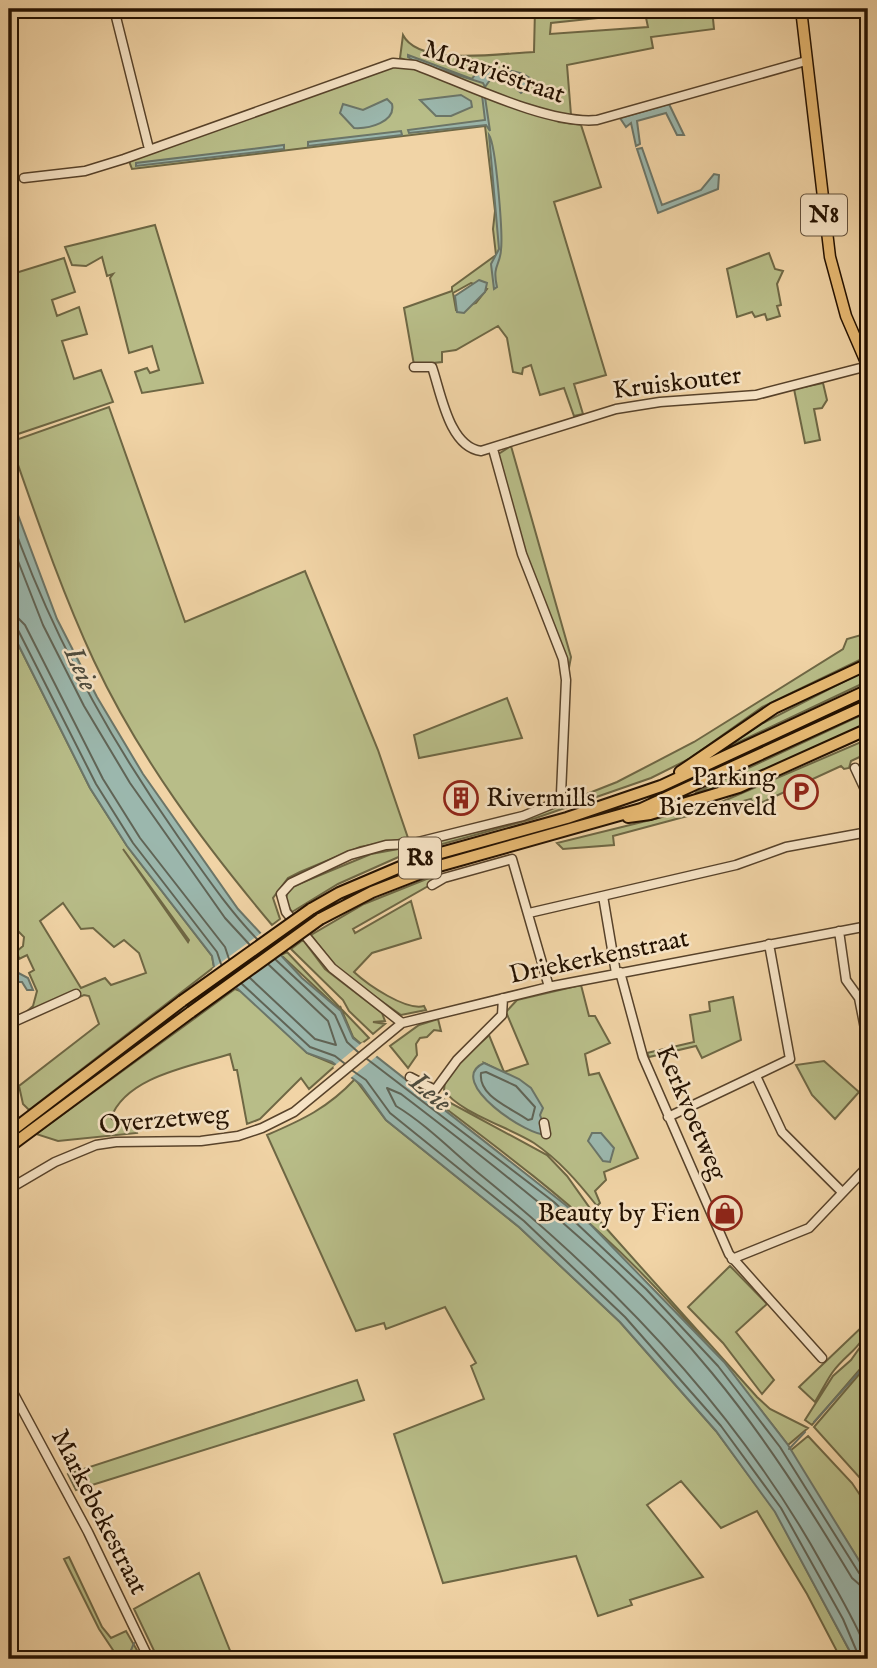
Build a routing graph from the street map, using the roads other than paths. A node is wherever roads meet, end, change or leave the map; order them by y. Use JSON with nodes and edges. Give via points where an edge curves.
{"nodes":[{"id":1,"x":114,"y":9,"type":"edge"},
{"id":2,"x":801,"y":9,"type":"edge"},
{"id":3,"x":806,"y":61,"type":"junction"},
{"id":4,"x":149,"y":149,"type":"junction"},
{"id":5,"x":24,"y":178,"type":"dead end"},
{"id":6,"x":867,"y":365,"type":"edge"},
{"id":7,"x":414,"y":367,"type":"dead end"},
{"id":8,"x":492,"y":449,"type":"junction"},
{"id":9,"x":868,"y":664,"type":"edge"},
{"id":10,"x":868,"y":690,"type":"edge"},
{"id":11,"x":868,"y":705,"type":"edge"},
{"id":12,"x":868,"y":729,"type":"edge"},
{"id":13,"x":855,"y":768,"type":"dead end"},
{"id":14,"x":661,"y":786,"type":"junction"},
{"id":15,"x":868,"y":796,"type":"edge"},
{"id":16,"x":622,"y":815,"type":"junction"},
{"id":17,"x":868,"y":832,"type":"edge"},
{"id":18,"x":432,"y":885,"type":"dead end"},
{"id":19,"x":603,"y":896,"type":"junction"},
{"id":20,"x":530,"y":913,"type":"junction"},
{"id":21,"x":868,"y":926,"type":"edge"},
{"id":22,"x":839,"y":931,"type":"junction"},
{"id":23,"x":769,"y":944,"type":"junction"},
{"id":24,"x":618,"y":972,"type":"junction"},
{"id":25,"x":549,"y":987,"type":"junction"},
{"id":26,"x":76,"y":994,"type":"dead end"},
{"id":27,"x":503,"y":998,"type":"junction"},
{"id":28,"x":402,"y":1023,"type":"junction"},
{"id":29,"x":9,"y":1024,"type":"edge"},
{"id":30,"x":868,"y":1044,"type":"edge"},
{"id":31,"x":354,"y":1064,"type":"joint"},
{"id":32,"x":755,"y":1076,"type":"junction"},
{"id":33,"x":410,"y":1077,"type":"dead end"},
{"id":34,"x":45,"y":1113,"type":"junction"},
{"id":35,"x":668,"y":1117,"type":"junction"},
{"id":36,"x":544,"y":1123,"type":"dead end"},
{"id":37,"x":9,"y":1133,"type":"edge"},
{"id":38,"x":547,"y":1134,"type":"dead end"},
{"id":39,"x":9,"y":1147,"type":"edge"},
{"id":40,"x":868,"y":1166,"type":"edge"},
{"id":41,"x":9,"y":1189,"type":"edge"},
{"id":42,"x":842,"y":1192,"type":"junction"},
{"id":43,"x":732,"y":1259,"type":"junction"},
{"id":44,"x":822,"y":1358,"type":"dead end"},
{"id":45,"x":9,"y":1385,"type":"edge"},
{"id":46,"x":149,"y":1659,"type":"edge"}],
"edges":[{"from":1,"to":4,"type":"street"},
{"from":2,"to":3,"type":"main road","number":"N8"},
{"from":3,"to":4,"type":"street","name":"Moraviëstraat","via":[[578,122],[415,65],[393,63]]},
{"from":3,"to":6,"type":"main road","number":"N8","via":[[830,257],[846,316]]},
{"from":4,"to":5,"type":"street","name":"Moraviëstraat","via":[[85,171]]},
{"from":6,"to":8,"type":"street","name":"Kruiskouter","via":[[756,395],[616,409]]},
{"from":7,"to":8,"type":"street","via":[[432,367],[464,445]]},
{"from":8,"to":28,"type":"street","via":[[522,554],[563,659],[561,794],[555,803],[523,816],[349,855],[290,883],[281,894],[286,912],[332,968]]},
{"from":9,"to":14,"type":"highway","via":[[774,708]]},
{"from":10,"to":14,"type":"highway","number":"R8"},
{"from":11,"to":16,"type":"highway","number":"R8"},
{"from":12,"to":16,"type":"highway","via":[[739,787],[650,814]]},
{"from":13,"to":15,"type":"street"},
{"from":14,"to":34,"type":"highway","number":"R8","bridge":true,"via":[[568,818],[419,859],[339,893],[182,1001]]},
{"from":16,"to":34,"type":"highway","number":"R8","bridge":true,"via":[[439,866],[372,892],[320,919]]},
{"from":17,"to":19,"type":"street","via":[[786,847],[736,865]]},
{"from":18,"to":20,"type":"street","via":[[512,859]]},
{"from":19,"to":20,"type":"street"},
{"from":19,"to":24,"type":"street","name":"Kerkvoetweg"},
{"from":20,"to":25,"type":"street"},
{"from":21,"to":22,"type":"street","name":"Driekerkenstraat"},
{"from":22,"to":23,"type":"street","name":"Driekerkenstraat"},
{"from":22,"to":30,"type":"street","via":[[846,980],[859,998]]},
{"from":23,"to":24,"type":"street","name":"Driekerkenstraat"},
{"from":23,"to":32,"type":"street","via":[[790,1055],[786,1064]]},
{"from":24,"to":25,"type":"street","name":"Driekerkenstraat"},
{"from":24,"to":35,"type":"street","name":"Kerkvoetweg","via":[[639,1046]]},
{"from":25,"to":27,"type":"street","name":"Driekerkenstraat"},
{"from":26,"to":29,"type":"street"},
{"from":27,"to":28,"type":"street","name":"Driekerkenstraat"},
{"from":27,"to":33,"type":"street","via":[[502,1016],[457,1060],[435,1090]]},
{"from":28,"to":31,"type":"street","name":"Driekerkenstraat"},
{"from":31,"to":41,"type":"street","name":"Overzetweg","via":[[283,1118],[239,1136],[96,1145]]},
{"from":32,"to":35,"type":"street"},
{"from":32,"to":42,"type":"street","via":[[782,1132]]},
{"from":34,"to":37,"type":"highway","number":"R8"},
{"from":34,"to":39,"type":"highway","number":"R8"},
{"from":35,"to":43,"type":"street","name":"Kerkvoetweg"},
{"from":36,"to":38,"type":"street"},
{"from":40,"to":42,"type":"street"},
{"from":42,"to":43,"type":"street","via":[[809,1228]]},
{"from":43,"to":44,"type":"street","name":"Kerkvoetweg"},
{"from":45,"to":46,"type":"street","name":"Markebekestraat"}]}
